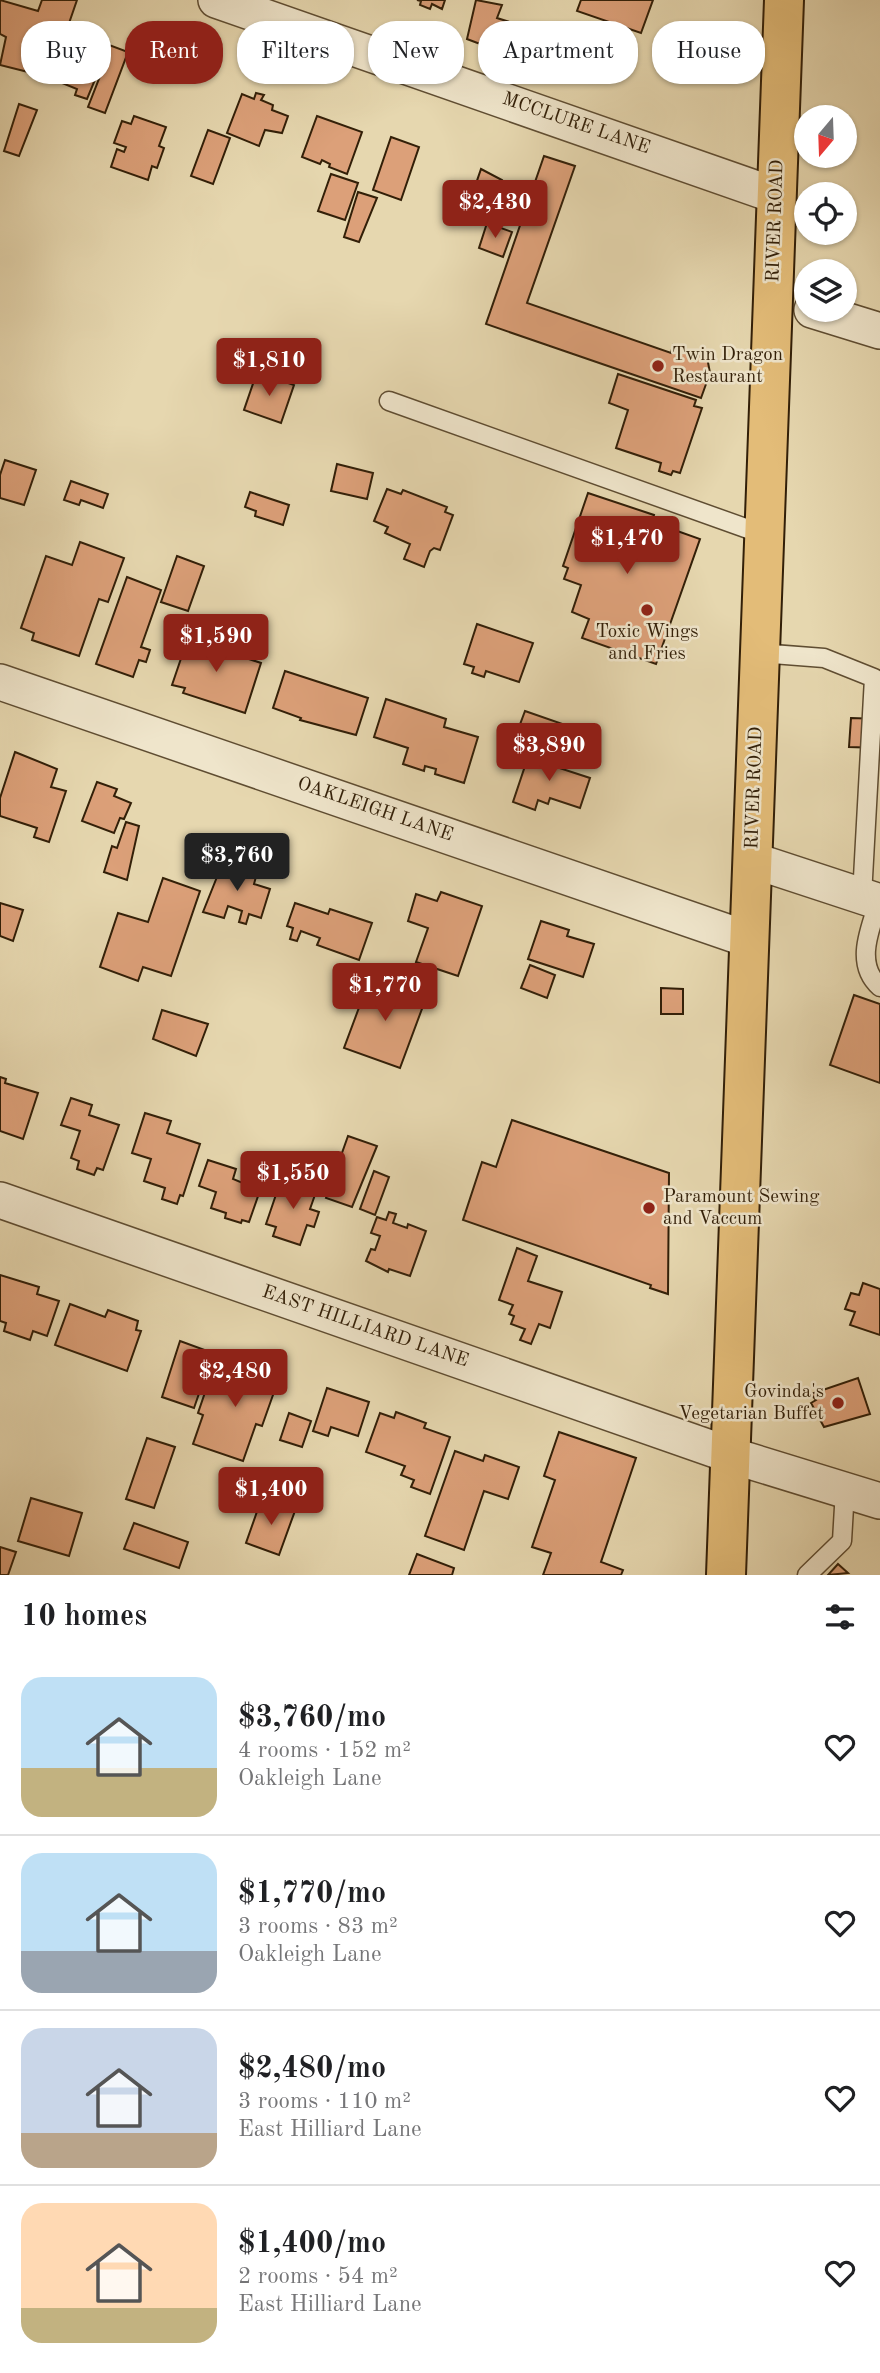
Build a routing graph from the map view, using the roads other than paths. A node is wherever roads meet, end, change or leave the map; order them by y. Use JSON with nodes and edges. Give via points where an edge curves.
{"nodes":[{"id":1,"x":216,"y":0,"type":"edge"},
{"id":2,"x":784,"y":0,"type":"edge"},
{"id":3,"x":777,"y":196,"type":"junction"},
{"id":4,"x":790,"y":303,"type":"edge"},
{"id":5,"x":851,"y":322,"type":"edge"},
{"id":6,"x":880,"y":331,"type":"edge"},
{"id":7,"x":389,"y":401,"type":"dead end"},
{"id":8,"x":765,"y":535,"type":"junction"},
{"id":9,"x":760,"y":653,"type":"junction"},
{"id":10,"x":0,"y":682,"type":"edge"},
{"id":11,"x":752,"y":860,"type":"junction"},
{"id":12,"x":874,"y":900,"type":"edge"},
{"id":13,"x":750,"y":940,"type":"junction"},
{"id":14,"x":880,"y":987,"type":"edge"},
{"id":15,"x":0,"y":1200,"type":"edge"},
{"id":16,"x":730,"y":1455,"type":"junction"},
{"id":17,"x":845,"y":1490,"type":"junction"},
{"id":18,"x":880,"y":1501,"type":"edge"},
{"id":19,"x":726,"y":1575,"type":"edge"},
{"id":20,"x":807,"y":1575,"type":"edge"}],
"edges":[{"from":1,"to":3,"type":"street","name":"MCCLURE LANE"},
{"from":2,"to":3,"type":"main road","name":"RIVER ROAD"},
{"from":3,"to":4,"type":"main road","name":"RIVER ROAD"},
{"from":4,"to":8,"type":"main road","name":"RIVER ROAD"},
{"from":5,"to":6,"type":"street"},
{"from":7,"to":8,"type":"lane"},
{"from":8,"to":9,"type":"main road","name":"RIVER ROAD"},
{"from":9,"to":11,"type":"main road","name":"RIVER ROAD"},
{"from":9,"to":12,"type":"lane","via":[[824,658],[874,677]]},
{"from":10,"to":13,"type":"street","name":"OAKLEIGH LANE"},
{"from":11,"to":12,"type":"street"},
{"from":11,"to":13,"type":"main road","name":"RIVER ROAD"},
{"from":12,"to":14,"type":"lane","via":[[865,952],[867,968]]},
{"from":13,"to":16,"type":"main road","name":"RIVER ROAD"},
{"from":15,"to":16,"type":"street","name":"EAST HILLIARD LANE"},
{"from":16,"to":17,"type":"street","name":"EAST HILLIARD LANE"},
{"from":16,"to":19,"type":"main road","name":"RIVER ROAD"},
{"from":17,"to":18,"type":"street","name":"EAST HILLIARD LANE"},
{"from":17,"to":20,"type":"lane","via":[[842,1541]]}]}
